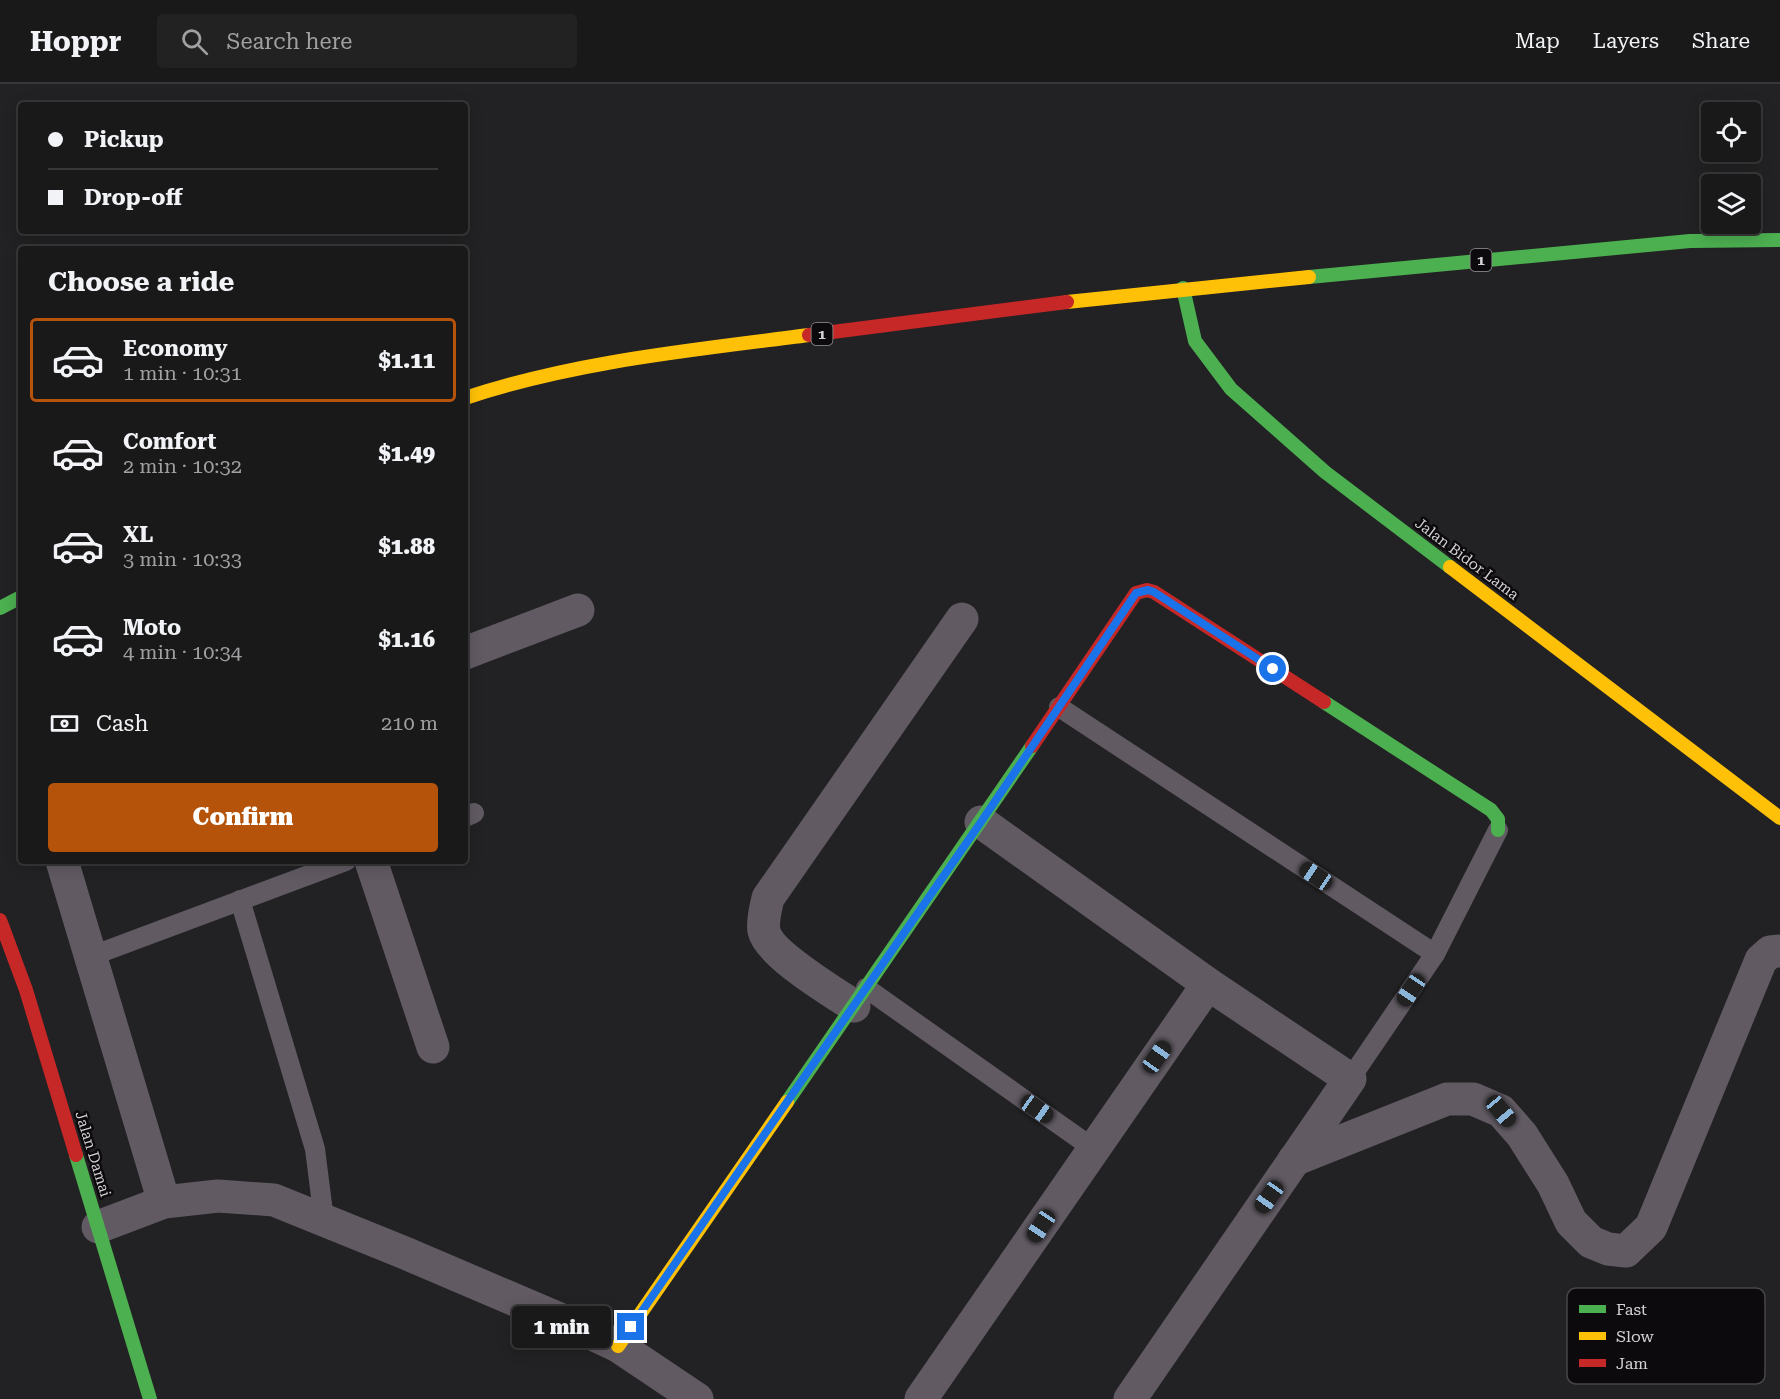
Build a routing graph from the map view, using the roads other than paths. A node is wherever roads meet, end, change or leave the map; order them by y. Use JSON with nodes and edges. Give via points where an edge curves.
{"nodes":[{"id":1,"x":1780,"y":240,"type":"edge"},
{"id":2,"x":1183,"y":288,"type":"junction"},
{"id":3,"x":468,"y":397,"type":"edge"},
{"id":4,"x":18,"y":599,"type":"edge"},
{"id":5,"x":0,"y":608,"type":"edge"},
{"id":6,"x":578,"y":610,"type":"dead end"},
{"id":7,"x":962,"y":619,"type":"dead end"},
{"id":8,"x":468,"y":652,"type":"edge"},
{"id":9,"x":1059,"y":707,"type":"junction"},
{"id":10,"x":1780,"y":818,"type":"edge"},
{"id":11,"x":981,"y":822,"type":"junction"},
{"id":12,"x":1498,"y":830,"type":"joint"},
{"id":13,"x":63,"y":864,"type":"edge"},
{"id":14,"x":337,"y":864,"type":"edge"},
{"id":15,"x":372,"y":864,"type":"edge"},
{"id":16,"x":240,"y":900,"type":"junction"},
{"id":17,"x":0,"y":920,"type":"edge"},
{"id":18,"x":1780,"y":951,"type":"edge"},
{"id":19,"x":1435,"y":954,"type":"junction"},
{"id":20,"x":89,"y":957,"type":"junction"},
{"id":21,"x":1208,"y":984,"type":"junction"},
{"id":22,"x":860,"y":997,"type":"junction"},
{"id":23,"x":433,"y":1047,"type":"dead end"},
{"id":24,"x":1350,"y":1079,"type":"junction"},
{"id":25,"x":1094,"y":1149,"type":"junction"},
{"id":26,"x":1294,"y":1160,"type":"junction"},
{"id":27,"x":164,"y":1202,"type":"junction"},
{"id":28,"x":324,"y":1220,"type":"junction"},
{"id":29,"x":98,"y":1227,"type":"junction"},
{"id":30,"x":618,"y":1346,"type":"junction"},
{"id":31,"x":150,"y":1399,"type":"edge"},
{"id":32,"x":697,"y":1399,"type":"edge"},
{"id":33,"x":921,"y":1399,"type":"edge"},
{"id":34,"x":1130,"y":1399,"type":"edge"}],
"edges":[{"from":1,"to":2,"type":"main road","number":"1","via":[[1690,241]]},
{"from":2,"to":3,"type":"main road","number":"1","via":[[658,354],[510,383]]},
{"from":2,"to":10,"type":"main road","name":"Jalan Bidor Lama","via":[[1195,341],[1231,389],[1325,472]]},
{"from":4,"to":5,"type":"main road"},
{"from":6,"to":8,"type":"street"},
{"from":7,"to":22,"type":"street","via":[[768,898],[764,932],[782,956]]},
{"from":9,"to":11,"type":"main road"},
{"from":9,"to":12,"type":"main road","via":[[1132,597],[1148,590],[1491,810],[1498,819]]},
{"from":9,"to":19,"type":"lane"},
{"from":11,"to":21,"type":"street"},
{"from":11,"to":22,"type":"main road"},
{"from":12,"to":19,"type":"lane"},
{"from":13,"to":20,"type":"street"},
{"from":14,"to":16,"type":"lane"},
{"from":15,"to":23,"type":"street"},
{"from":16,"to":20,"type":"lane"},
{"from":16,"to":28,"type":"lane","via":[[315,1149]]},
{"from":17,"to":29,"type":"main road","name":"Jalan Damai","via":[[26,990]]},
{"from":18,"to":26,"type":"street","via":[[1770,952],[1761,960],[1652,1227],[1626,1251],[1591,1242],[1571,1222],[1553,1184],[1522,1136],[1501,1111],[1473,1099],[1447,1099]]},
{"from":19,"to":24,"type":"lane"},
{"from":20,"to":27,"type":"street"},
{"from":21,"to":24,"type":"street"},
{"from":21,"to":25,"type":"street"},
{"from":22,"to":25,"type":"lane"},
{"from":22,"to":30,"type":"main road"},
{"from":24,"to":26,"type":"street"},
{"from":25,"to":33,"type":"street"},
{"from":26,"to":34,"type":"street"},
{"from":27,"to":28,"type":"street","via":[[218,1196],[274,1200]]},
{"from":27,"to":29,"type":"street"},
{"from":28,"to":30,"type":"street"},
{"from":29,"to":31,"type":"main road","name":"Jalan Damai"},
{"from":30,"to":32,"type":"street"}]}
